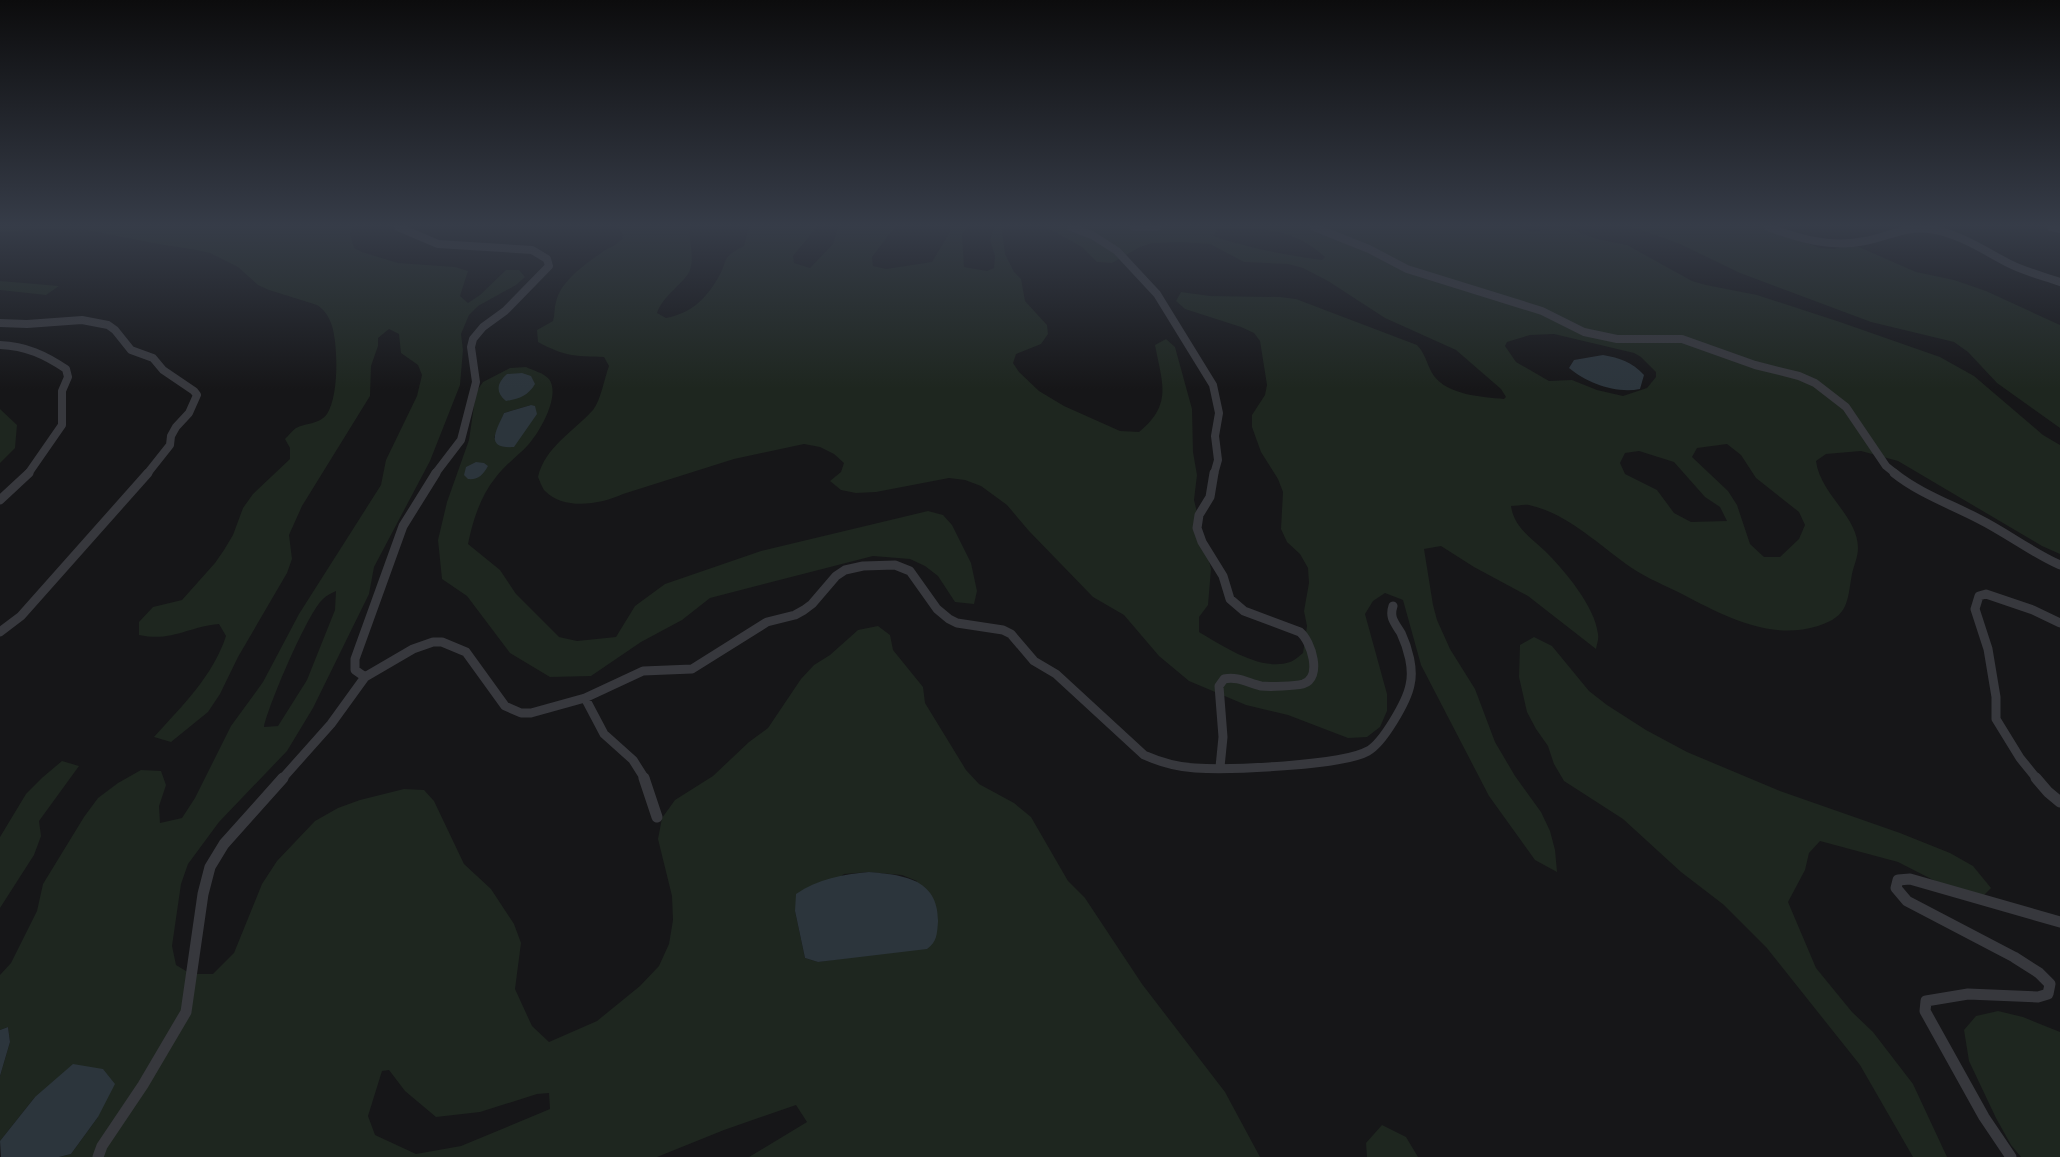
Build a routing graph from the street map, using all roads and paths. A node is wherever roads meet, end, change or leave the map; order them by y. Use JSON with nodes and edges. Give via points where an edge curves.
{"nodes":[{"id":1,"x":534,"y":281,"type":"edge"},
{"id":2,"x":1145,"y":281,"type":"edge"},
{"id":3,"x":1446,"y":281,"type":"edge"},
{"id":4,"x":0,"y":323,"type":"edge"},
{"id":5,"x":0,"y":345,"type":"edge"},
{"id":6,"x":0,"y":500,"type":"edge"},
{"id":7,"x":2060,"y":565,"type":"edge"},
{"id":8,"x":1393,"y":606,"type":"dead end"},
{"id":9,"x":2060,"y":623,"type":"edge"},
{"id":10,"x":0,"y":632,"type":"edge"},
{"id":11,"x":365,"y":677,"type":"junction"},
{"id":12,"x":584,"y":698,"type":"junction"},
{"id":13,"x":1220,"y":767,"type":"junction"},
{"id":14,"x":2060,"y":802,"type":"edge"},
{"id":15,"x":657,"y":818,"type":"dead end"},
{"id":16,"x":2060,"y":922,"type":"edge"},
{"id":17,"x":98,"y":1157,"type":"edge"},
{"id":18,"x":2011,"y":1157,"type":"edge"}],
"edges":[{"from":1,"to":11,"type":"street","via":[[473,340],[476,382],[461,440],[439,468],[403,526],[355,658],[356,670]]},
{"from":2,"to":13,"type":"street","via":[[1157,294],[1213,385],[1219,413],[1215,436],[1218,460],[1210,497],[1199,515],[1197,528],[1202,542],[1222,576],[1230,599],[1244,611],[1282,624],[1308,638],[1314,672],[1311,680],[1303,684],[1262,686],[1233,678],[1224,679],[1219,686],[1223,746]]},
{"from":3,"to":7,"type":"street","via":[[1542,311],[1584,332],[1618,339],[1682,339],[1755,366],[1815,383],[1846,407],[1886,466],[1908,484],[1982,520]]},
{"from":4,"to":10,"type":"street","via":[[85,322],[108,326],[132,351],[153,358],[162,370],[192,388],[197,395],[176,427],[162,457],[21,616]]},
{"from":5,"to":6,"type":"street","via":[[37,351],[66,370],[68,377],[62,392],[62,425],[25,478]]},
{"from":8,"to":13,"type":"street","via":[[1392,620],[1410,659],[1411,682],[1407,697],[1372,748],[1358,756],[1343,759]]},
{"from":9,"to":14,"type":"street","via":[[1986,594],[1978,596],[1975,609],[1988,648],[1996,719],[2020,758]]},
{"from":11,"to":12,"type":"street","via":[[413,650],[442,642],[466,652],[505,706],[521,713]]},
{"from":11,"to":17,"type":"street","via":[[331,724],[224,844],[210,867],[186,1012]]},
{"from":12,"to":13,"type":"street","via":[[643,671],[692,669],[767,622],[804,610],[845,570],[895,565],[910,571],[937,609],[950,619],[1011,634],[1034,660],[1078,692],[1144,755],[1162,763],[1195,768]]},
{"from":12,"to":15,"type":"street","via":[[600,729],[638,767],[650,791]]},
{"from":16,"to":18,"type":"street","via":[[1910,879],[1898,880],[1896,888],[1907,901],[2014,957],[2050,984],[2048,994],[2038,997],[1968,994],[1926,1001],[1925,1011],[1984,1117]]}]}
